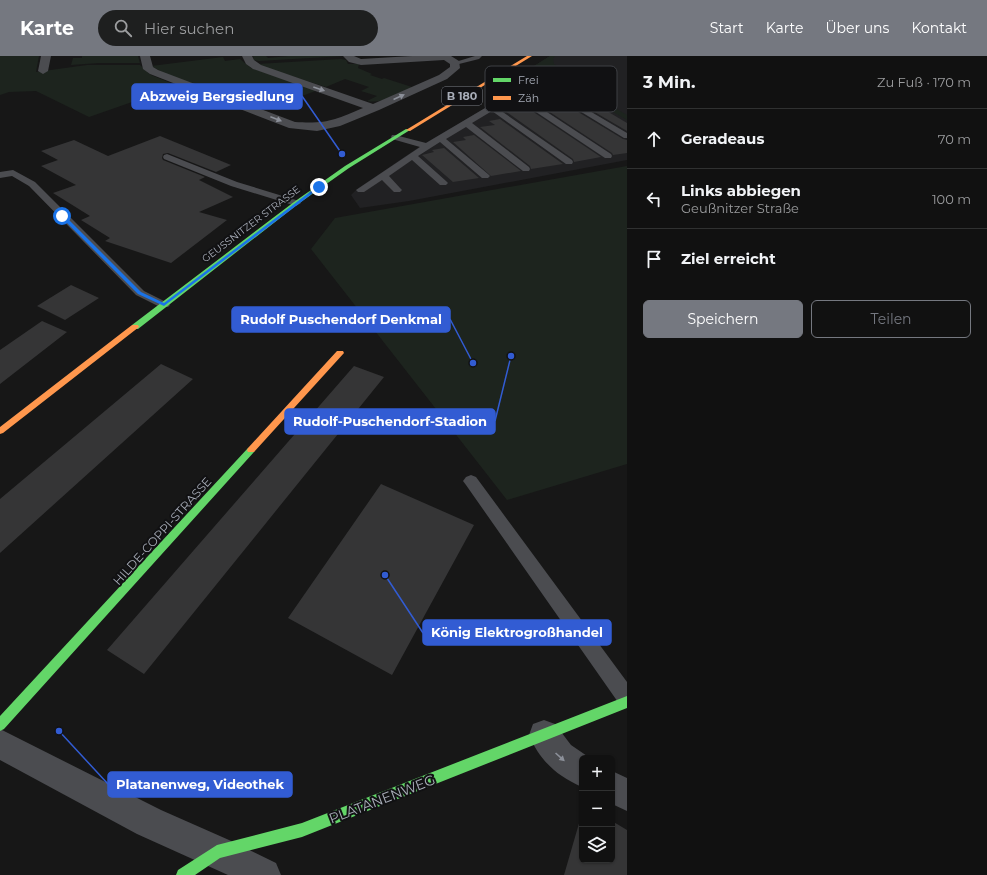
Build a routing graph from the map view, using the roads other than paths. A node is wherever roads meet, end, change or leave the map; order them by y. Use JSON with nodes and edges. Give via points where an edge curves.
{"nodes":[{"id":1,"x":46,"y":56,"type":"edge"},
{"id":2,"x":145,"y":56,"type":"edge"},
{"id":3,"x":246,"y":56,"type":"edge"},
{"id":4,"x":348,"y":56,"type":"edge"},
{"id":5,"x":445,"y":56,"type":"edge"},
{"id":6,"x":479,"y":56,"type":"edge"},
{"id":7,"x":530,"y":56,"type":"edge"},
{"id":8,"x":456,"y":63,"type":"junction"},
{"id":9,"x":513,"y":66,"type":"edge"},
{"id":10,"x":43,"y":71,"type":"dead end"},
{"id":11,"x":485,"y":83,"type":"edge"},
{"id":12,"x":375,"y":108,"type":"junction"},
{"id":13,"x":485,"y":112,"type":"edge"},
{"id":14,"x":498,"y":112,"type":"edge"},
{"id":15,"x":542,"y":112,"type":"edge"},
{"id":16,"x":587,"y":112,"type":"edge"},
{"id":17,"x":466,"y":123,"type":"junction"},
{"id":18,"x":627,"y":136,"type":"edge"},
{"id":19,"x":395,"y":137,"type":"junction"},
{"id":20,"x":440,"y":138,"type":"junction"},
{"id":21,"x":427,"y":146,"type":"junction"},
{"id":22,"x":412,"y":155,"type":"junction"},
{"id":23,"x":608,"y":156,"type":"dead end"},
{"id":24,"x":166,"y":157,"type":"dead end"},
{"id":25,"x":569,"y":162,"type":"dead end"},
{"id":26,"x":526,"y":170,"type":"dead end"},
{"id":27,"x":0,"y":175,"type":"edge"},
{"id":28,"x":382,"y":175,"type":"junction"},
{"id":29,"x":485,"y":176,"type":"dead end"},
{"id":30,"x":443,"y":184,"type":"dead end"},
{"id":31,"x":361,"y":190,"type":"dead end"},
{"id":32,"x":396,"y":190,"type":"dead end"},
{"id":33,"x":296,"y":203,"type":"junction"},
{"id":34,"x":164,"y":305,"type":"junction"},
{"id":35,"x":340,"y":353,"type":"dead end"},
{"id":36,"x":0,"y":431,"type":"edge"},
{"id":37,"x":471,"y":481,"type":"dead end"},
{"id":38,"x":627,"y":698,"type":"edge"},
{"id":39,"x":627,"y":702,"type":"edge"},
{"id":40,"x":0,"y":725,"type":"edge"},
{"id":41,"x":544,"y":735,"type":"junction"},
{"id":42,"x":0,"y":744,"type":"edge"},
{"id":43,"x":579,"y":769,"type":"edge"},
{"id":44,"x":615,"y":789,"type":"edge"},
{"id":45,"x":627,"y":795,"type":"edge"},
{"id":46,"x":217,"y":852,"type":"junction"},
{"id":47,"x":183,"y":875,"type":"edge"},
{"id":48,"x":264,"y":875,"type":"edge"}],
"edges":[{"from":1,"to":10,"type":"street"},
{"from":2,"to":12,"type":"street","one_way":true,"via":[[148,69],[154,72],[293,125],[317,127],[336,124]]},
{"from":3,"to":12,"type":"street","one_way":true,"via":[[257,67]]},
{"from":4,"to":5,"type":"street","via":[[361,62]]},
{"from":5,"to":8,"type":"street"},
{"from":6,"to":8,"type":"lane"},
{"from":7,"to":9,"type":"main road","name":"GEUSSNITZER STRASSE","number":"B 180"},
{"from":12,"to":8,"type":"street","one_way":true,"via":[[443,77],[455,68]]},
{"from":11,"to":19,"type":"main road","name":"GEUSSNITZER STRASSE","number":"B 180"},
{"from":13,"to":17,"type":"lane"},
{"from":14,"to":25,"type":"lane"},
{"from":15,"to":23,"type":"lane"},
{"from":16,"to":18,"type":"lane"},
{"from":17,"to":20,"type":"lane"},
{"from":17,"to":26,"type":"lane"},
{"from":19,"to":21,"type":"lane"},
{"from":19,"to":33,"type":"main road","name":"GEUSSNITZER STRASSE","number":"B 180"},
{"from":20,"to":21,"type":"lane"},
{"from":20,"to":29,"type":"lane"},
{"from":21,"to":22,"type":"lane"},
{"from":22,"to":28,"type":"lane"},
{"from":22,"to":30,"type":"lane"},
{"from":24,"to":33,"type":"lane","via":[[234,184]]},
{"from":27,"to":34,"type":"lane","via":[[13,173],[32,184],[140,293]]},
{"from":28,"to":31,"type":"lane"},
{"from":28,"to":32,"type":"lane"},
{"from":33,"to":34,"type":"main road","name":"GEUSSNITZER STRASSE","number":"B 180"},
{"from":34,"to":36,"type":"main road","name":"GEUSSNITZER STRASSE","number":"B 180"},
{"from":35,"to":40,"type":"main road","name":"HILDE-COPPI-STRASSE"},
{"from":37,"to":38,"type":"lane"},
{"from":39,"to":41,"type":"main road","name":"PLATANENWEG"},
{"from":41,"to":43,"type":"street","one_way":true,"via":[[552,749],[567,763]]},
{"from":41,"to":46,"type":"main road","name":"PLATANENWEG","via":[[302,830]]},
{"from":42,"to":46,"type":"street","via":[[149,822]]},
{"from":44,"to":45,"type":"street"},
{"from":46,"to":47,"type":"main road","name":"PLATANENWEG"},
{"from":46,"to":48,"type":"street"}]}
